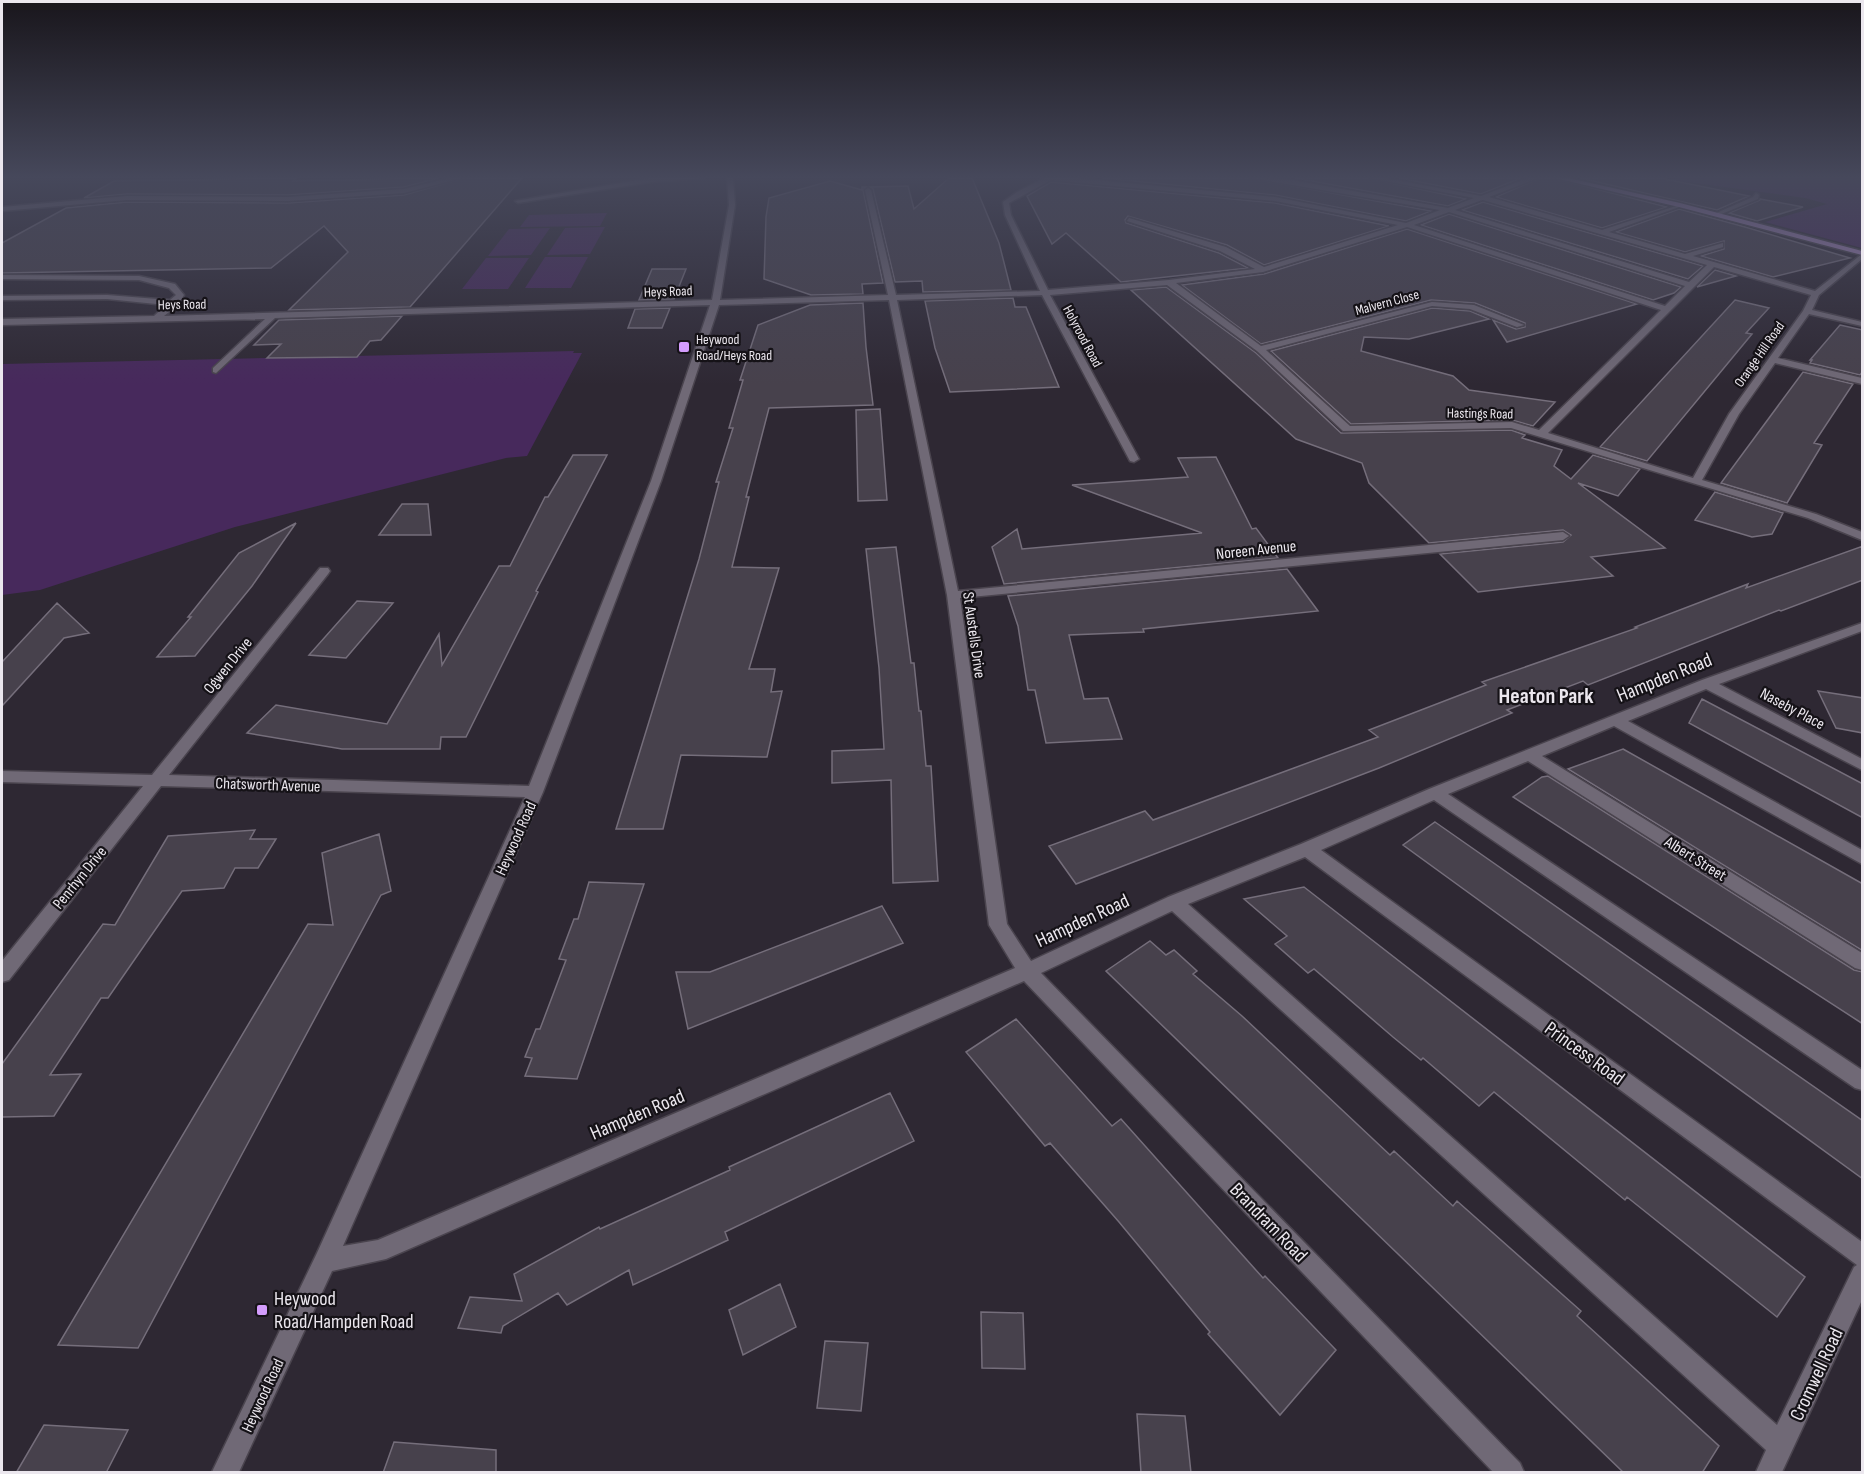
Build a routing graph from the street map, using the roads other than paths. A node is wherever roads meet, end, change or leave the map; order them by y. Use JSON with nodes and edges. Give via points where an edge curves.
{"nodes":[{"id":1,"x":725,"y":247,"type":"edge"},
{"id":2,"x":881,"y":247,"type":"edge"},
{"id":3,"x":1023,"y":247,"type":"edge"},
{"id":4,"x":1216,"y":247,"type":"edge"},
{"id":5,"x":1337,"y":247,"type":"edge"},
{"id":6,"x":1474,"y":247,"type":"edge"},
{"id":7,"x":1567,"y":247,"type":"edge"},
{"id":8,"x":1654,"y":247,"type":"edge"},
{"id":9,"x":1714,"y":247,"type":"edge"},
{"id":10,"x":1834,"y":247,"type":"edge"},
{"id":11,"x":1863,"y":255,"type":"edge"},
{"id":12,"x":1686,"y":256,"type":"junction"},
{"id":13,"x":1712,"y":264,"type":"junction"},
{"id":14,"x":1263,"y":270,"type":"junction"},
{"id":15,"x":2,"y":277,"type":"edge"},
{"id":16,"x":1169,"y":282,"type":"junction"},
{"id":17,"x":1690,"y":285,"type":"junction"},
{"id":18,"x":1045,"y":293,"type":"junction"},
{"id":19,"x":1816,"y":294,"type":"junction"},
{"id":20,"x":2,"y":298,"type":"edge"},
{"id":21,"x":893,"y":298,"type":"junction"},
{"id":22,"x":175,"y":303,"type":"junction"},
{"id":23,"x":715,"y":304,"type":"junction"},
{"id":24,"x":1667,"y":309,"type":"junction"},
{"id":25,"x":1807,"y":311,"type":"junction"},
{"id":26,"x":273,"y":316,"type":"junction"},
{"id":27,"x":157,"y":318,"type":"junction"},
{"id":28,"x":2,"y":322,"type":"edge"},
{"id":29,"x":1863,"y":324,"type":"edge"},
{"id":30,"x":1520,"y":325,"type":"dead end"},
{"id":31,"x":1260,"y":349,"type":"junction"},
{"id":32,"x":1771,"y":359,"type":"junction"},
{"id":33,"x":216,"y":370,"type":"dead end"},
{"id":34,"x":1863,"y":381,"type":"edge"},
{"id":35,"x":1542,"y":434,"type":"junction"},
{"id":36,"x":1134,"y":459,"type":"dead end"},
{"id":37,"x":1696,"y":482,"type":"junction"},
{"id":38,"x":1563,"y":536,"type":"dead end"},
{"id":39,"x":1863,"y":536,"type":"edge"},
{"id":40,"x":324,"y":571,"type":"dead end"},
{"id":41,"x":953,"y":595,"type":"junction"},
{"id":42,"x":1862,"y":627,"type":"edge"},
{"id":43,"x":1707,"y":683,"type":"junction"},
{"id":44,"x":1615,"y":720,"type":"junction"},
{"id":45,"x":1530,"y":755,"type":"junction"},
{"id":46,"x":1863,"y":765,"type":"edge"},
{"id":47,"x":2,"y":776,"type":"edge"},
{"id":48,"x":157,"y":780,"type":"junction"},
{"id":49,"x":535,"y":792,"type":"junction"},
{"id":50,"x":1435,"y":793,"type":"junction"},
{"id":51,"x":1307,"y":849,"type":"junction"},
{"id":52,"x":1863,"y":858,"type":"edge"},
{"id":53,"x":1174,"y":902,"type":"junction"},
{"id":54,"x":1863,"y":962,"type":"edge"},
{"id":55,"x":1027,"y":971,"type":"junction"},
{"id":56,"x":2,"y":974,"type":"edge"},
{"id":57,"x":1863,"y":1081,"type":"edge"},
{"id":58,"x":1863,"y":1256,"type":"edge"},
{"id":59,"x":325,"y":1261,"type":"junction"},
{"id":60,"x":1863,"y":1275,"type":"edge"},
{"id":61,"x":1781,"y":1446,"type":"junction"},
{"id":62,"x":225,"y":1473,"type":"edge"},
{"id":63,"x":1511,"y":1473,"type":"edge"},
{"id":64,"x":1769,"y":1473,"type":"edge"}],
"edges":[{"from":1,"to":23,"type":"street","name":"Heywood Road"},
{"from":2,"to":21,"type":"street","name":"St Austells Drive"},
{"from":3,"to":18,"type":"street","name":"Holyrood Road"},
{"from":4,"to":14,"type":"street"},
{"from":5,"to":14,"type":"street","name":"Heys Road"},
{"from":6,"to":24,"type":"street"},
{"from":7,"to":17,"type":"street"},
{"from":8,"to":12,"type":"street"},
{"from":9,"to":12,"type":"street"},
{"from":10,"to":11,"type":"main road"},
{"from":11,"to":19,"type":"street","name":"Orange Hill Road"},
{"from":12,"to":13,"type":"street"},
{"from":13,"to":17,"type":"street"},
{"from":13,"to":19,"type":"street"},
{"from":14,"to":16,"type":"street","name":"Heys Road"},
{"from":15,"to":22,"type":"street","via":[[139,278],[172,286],[180,295]]},
{"from":16,"to":18,"type":"street","name":"Heys Road"},
{"from":16,"to":31,"type":"street","name":"Hastings Road"},
{"from":17,"to":24,"type":"street"},
{"from":18,"to":21,"type":"street","name":"Heys Road"},
{"from":18,"to":36,"type":"street","name":"Holyrood Road"},
{"from":19,"to":25,"type":"street","name":"Orange Hill Road"},
{"from":20,"to":22,"type":"street","via":[[107,297]]},
{"from":21,"to":23,"type":"street","name":"Heys Road"},
{"from":21,"to":41,"type":"street","name":"St Austells Drive"},
{"from":22,"to":27,"type":"street"},
{"from":23,"to":26,"type":"street","name":"Heys Road"},
{"from":23,"to":49,"type":"street","name":"Heywood Road","via":[[656,481]]},
{"from":24,"to":35,"type":"street"},
{"from":25,"to":29,"type":"street"},
{"from":25,"to":32,"type":"street","name":"Orange Hill Road"},
{"from":26,"to":27,"type":"street","name":"Heys Road"},
{"from":26,"to":33,"type":"street"},
{"from":27,"to":28,"type":"street","name":"Heys Road"},
{"from":30,"to":31,"type":"street","name":"Malvern Close","via":[[1472,307],[1432,304]]},
{"from":31,"to":35,"type":"street","name":"Hastings Road","via":[[1347,429],[1512,425]]},
{"from":32,"to":34,"type":"street"},
{"from":32,"to":37,"type":"street","name":"Orange Hill Road"},
{"from":35,"to":37,"type":"street","name":"Hastings Road"},
{"from":37,"to":39,"type":"street","name":"Hastings Road","via":[[1812,516]]},
{"from":38,"to":41,"type":"street","name":"Noreen Avenue"},
{"from":40,"to":48,"type":"street","name":"Ogwen Drive"},
{"from":41,"to":55,"type":"street","name":"St Austells Drive","via":[[998,925]]},
{"from":42,"to":43,"type":"street","name":"Hampden Road"},
{"from":43,"to":44,"type":"street","name":"Hampden Road"},
{"from":43,"to":46,"type":"street","name":"Naseby Place"},
{"from":44,"to":45,"type":"street","name":"Hampden Road"},
{"from":44,"to":52,"type":"street"},
{"from":45,"to":50,"type":"street","name":"Hampden Road"},
{"from":45,"to":54,"type":"street","name":"Albert Street"},
{"from":47,"to":48,"type":"street","name":"Chatsworth Avenue"},
{"from":48,"to":49,"type":"street","name":"Chatsworth Avenue"},
{"from":48,"to":56,"type":"street","name":"Penrhyn Drive"},
{"from":49,"to":59,"type":"street","name":"Heywood Road"},
{"from":50,"to":51,"type":"street","name":"Hampden Road"},
{"from":50,"to":57,"type":"street"},
{"from":51,"to":53,"type":"street","name":"Hampden Road"},
{"from":51,"to":58,"type":"street","name":"Princess Road"},
{"from":53,"to":55,"type":"street","name":"Hampden Road"},
{"from":53,"to":61,"type":"street"},
{"from":55,"to":59,"type":"street","name":"Hampden Road","via":[[378,1251]]},
{"from":55,"to":63,"type":"street","name":"Brandram Road"},
{"from":59,"to":62,"type":"street","name":"Heywood Road"},
{"from":60,"to":61,"type":"street","name":"Cromwell Road"},
{"from":61,"to":64,"type":"street","name":"Cromwell Road"}]}
